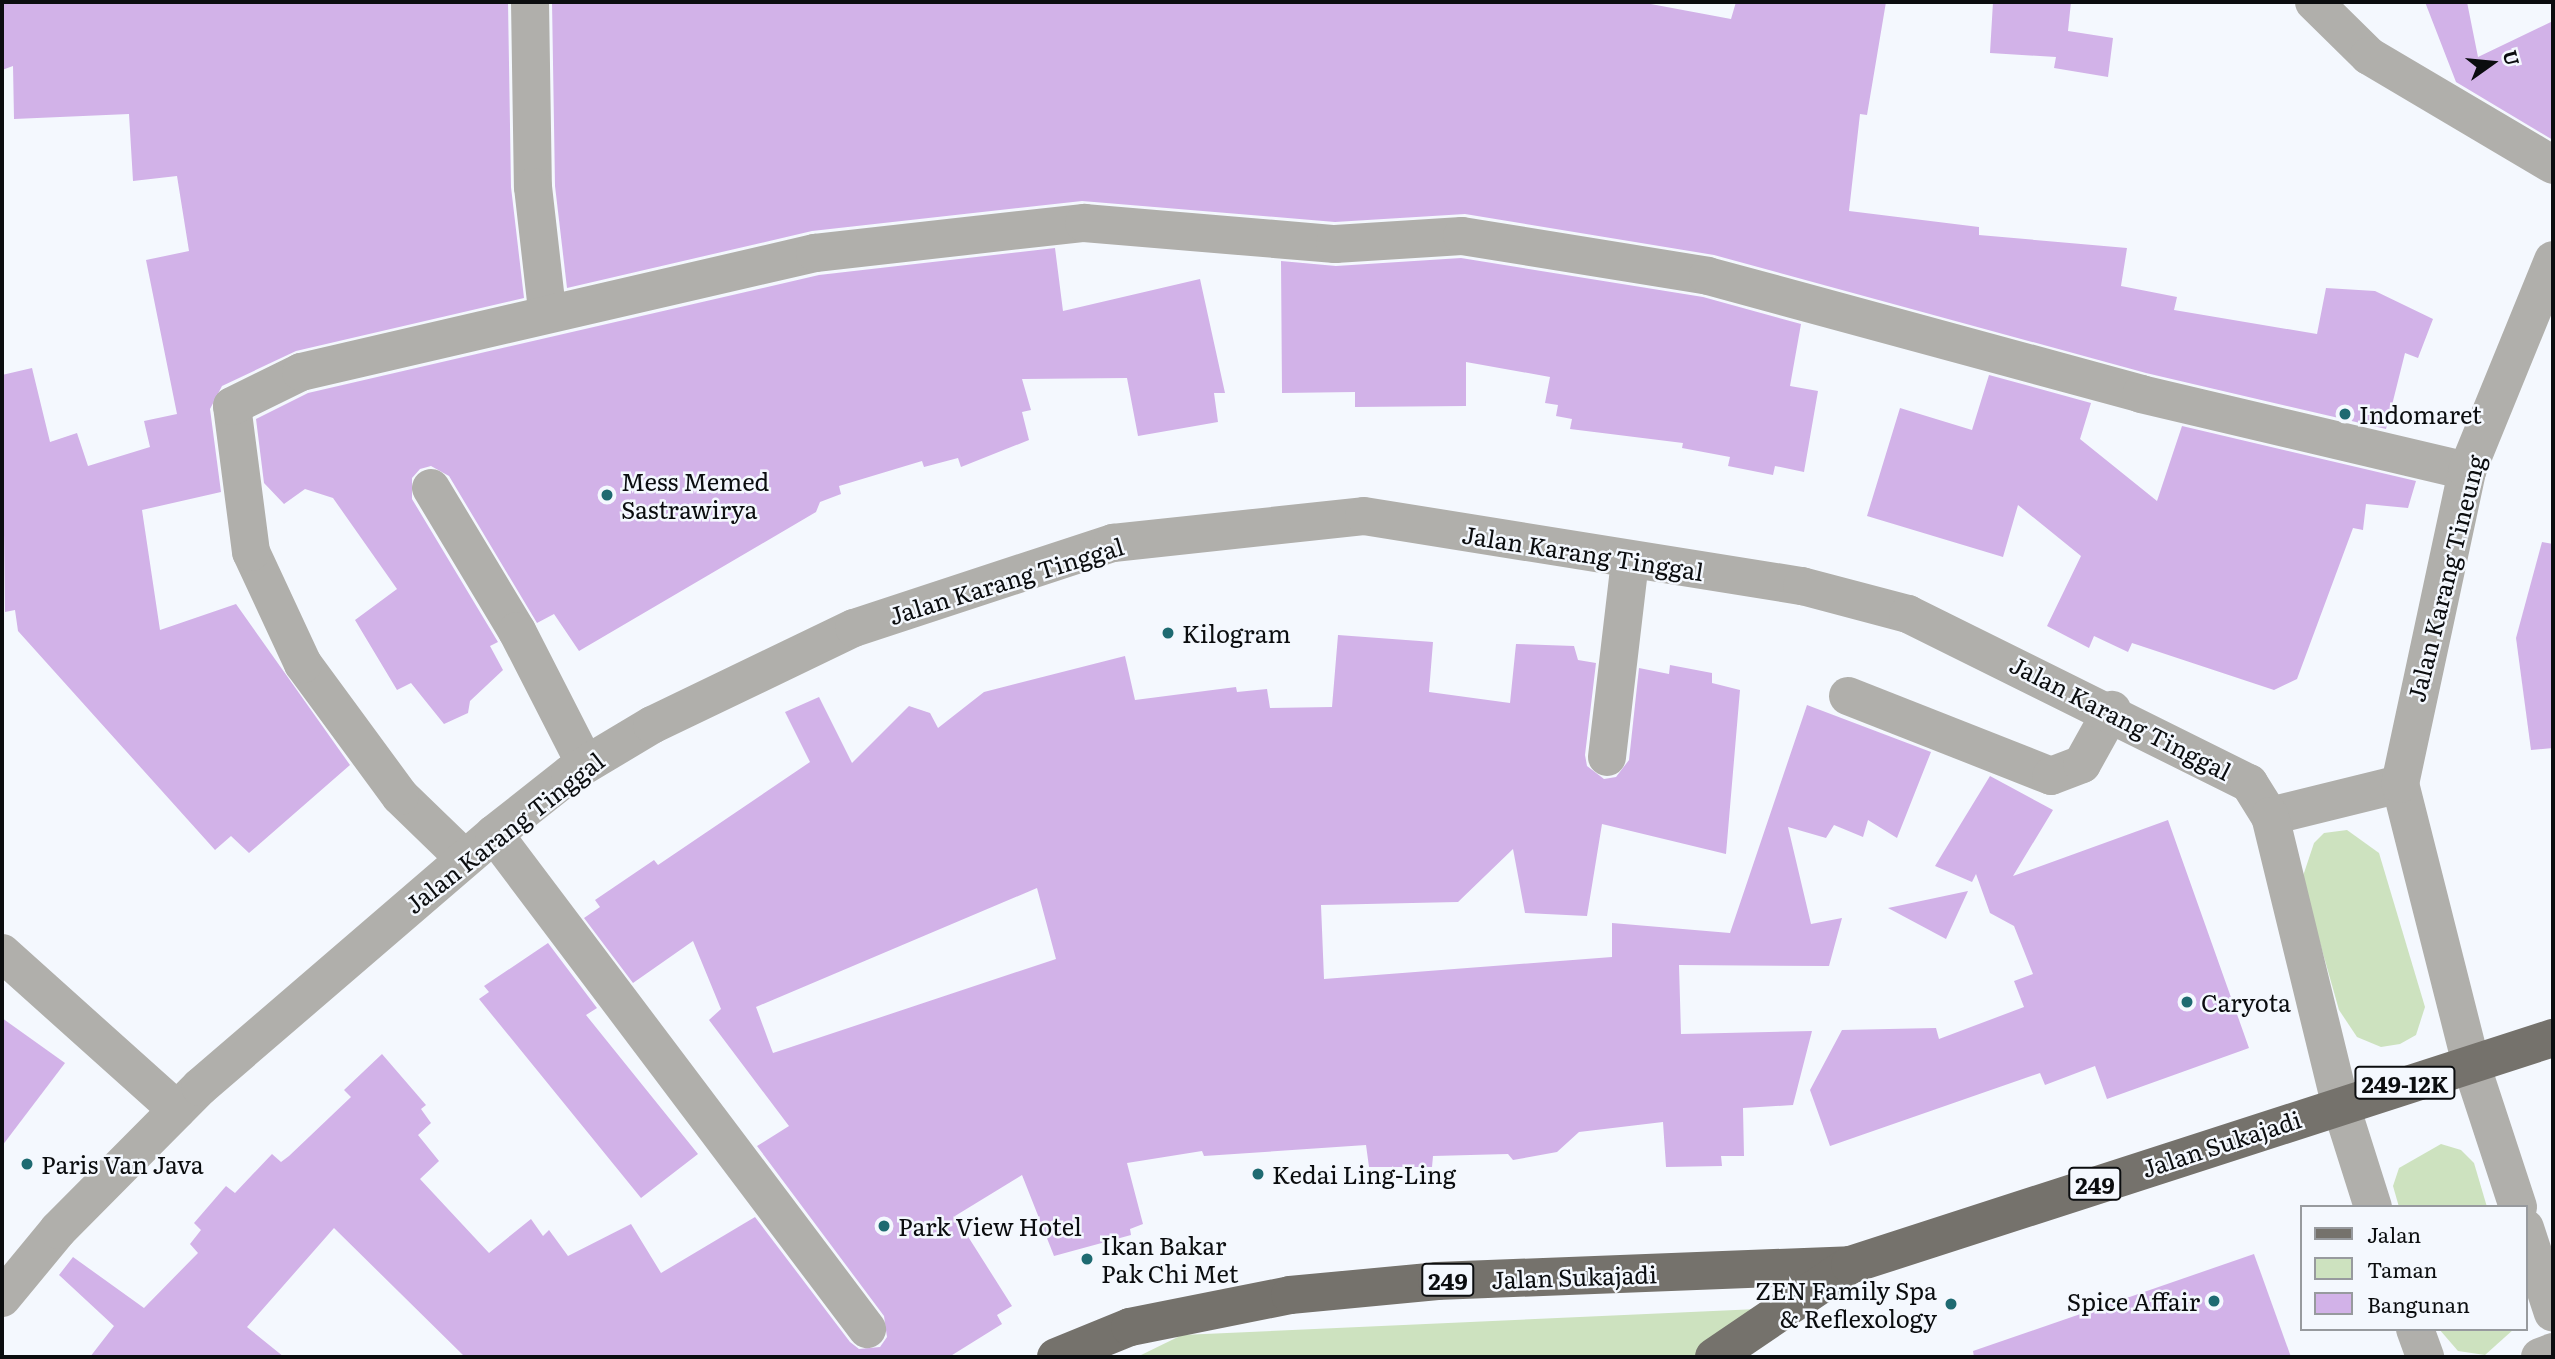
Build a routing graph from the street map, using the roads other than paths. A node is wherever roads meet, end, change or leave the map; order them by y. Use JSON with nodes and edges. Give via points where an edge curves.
{"nodes":[{"id":1,"x":530,"y":2,"type":"edge"},
{"id":2,"x":2314,"y":2,"type":"edge"},
{"id":3,"x":2553,"y":165,"type":"edge"},
{"id":4,"x":2553,"y":260,"type":"edge"},
{"id":5,"x":547,"y":310,"type":"junction"},
{"id":6,"x":2467,"y":471,"type":"junction"},
{"id":7,"x":431,"y":488,"type":"dead end"},
{"id":8,"x":1630,"y":562,"type":"junction"},
{"id":9,"x":1848,"y":696,"type":"dead end"},
{"id":10,"x":2112,"y":710,"type":"junction"},
{"id":11,"x":1607,"y":757,"type":"dead end"},
{"id":12,"x":585,"y":764,"type":"junction"},
{"id":13,"x":2400,"y":784,"type":"junction"},
{"id":14,"x":2270,"y":816,"type":"junction"},
{"id":15,"x":494,"y":834,"type":"junction"},
{"id":16,"x":464,"y":858,"type":"junction"},
{"id":17,"x":2,"y":953,"type":"edge"},
{"id":18,"x":2553,"y":1038,"type":"edge"},
{"id":19,"x":2471,"y":1063,"type":"junction"},
{"id":20,"x":2340,"y":1103,"type":"junction"},
{"id":21,"x":177,"y":1110,"type":"junction"},
{"id":22,"x":2372,"y":1205,"type":"edge"},
{"id":23,"x":2517,"y":1205,"type":"edge"},
{"id":24,"x":2527,"y":1234,"type":"edge"},
{"id":25,"x":1850,"y":1265,"type":"junction"},
{"id":26,"x":2,"y":1298,"type":"edge"},
{"id":27,"x":2553,"y":1313,"type":"edge"},
{"id":28,"x":867,"y":1329,"type":"dead end"},
{"id":29,"x":2417,"y":1331,"type":"edge"},
{"id":30,"x":2553,"y":1352,"type":"edge"},
{"id":31,"x":1056,"y":1357,"type":"edge"},
{"id":32,"x":1714,"y":1357,"type":"edge"},
{"id":33,"x":2425,"y":1357,"type":"edge"},
{"id":34,"x":2539,"y":1357,"type":"edge"}],
"edges":[{"from":1,"to":5,"type":"street","via":[[533,187]]},
{"from":2,"to":3,"type":"street","via":[[2369,56]]},
{"from":4,"to":6,"type":"street","name":"Jalan Karang Tineung"},
{"from":5,"to":6,"type":"street","via":[[815,253],[1084,223],[1335,244],[1462,236],[1708,276],[2141,394]]},
{"from":5,"to":16,"type":"street","via":[[301,372],[250,392],[231,413],[250,552],[303,664],[400,796]]},
{"from":6,"to":13,"type":"street","name":"Jalan Karang Tineung"},
{"from":7,"to":12,"type":"street","via":[[517,631]]},
{"from":8,"to":10,"type":"street","name":"Jalan Karang Tinggal","via":[[1802,586],[1909,614]]},
{"from":8,"to":11,"type":"street"},
{"from":8,"to":12,"type":"street","name":"Jalan Karang Tinggal","via":[[1364,516],[1113,543],[854,628],[652,725]]},
{"from":9,"to":10,"type":"street","via":[[2051,776],[2082,764]]},
{"from":10,"to":14,"type":"street","name":"Jalan Karang Tinggal","via":[[2249,783]]},
{"from":12,"to":15,"type":"street","name":"Jalan Karang Tinggal"},
{"from":13,"to":14,"type":"street"},
{"from":13,"to":19,"type":"street","name":"Jalan Karang Tineung"},
{"from":14,"to":20,"type":"street"},
{"from":15,"to":16,"type":"street","name":"Jalan Karang Tinggal"},
{"from":15,"to":28,"type":"street"},
{"from":16,"to":21,"type":"street","name":"Jalan Karang Tinggal"},
{"from":17,"to":21,"type":"street"},
{"from":18,"to":19,"type":"main road","name":"Jalan Sukajadi"},
{"from":19,"to":20,"type":"main road","name":"Jalan Sukajadi","number":"249-12K"},
{"from":19,"to":23,"type":"street","name":"Jalan Karang Tineung"},
{"from":20,"to":22,"type":"street"},
{"from":20,"to":25,"type":"main road","name":"Jalan Sukajadi","number":"249"},
{"from":21,"to":26,"type":"street","name":"Jalan Karang Tinggal","via":[[58,1230]]},
{"from":24,"to":27,"type":"street"},
{"from":25,"to":31,"type":"main road","name":"Jalan Sukajadi","number":"249","via":[[1437,1281],[1290,1295],[1130,1327]]},
{"from":25,"to":32,"type":"main road","name":"Jalan Sukajadi","number":"249"},
{"from":29,"to":33,"type":"street"},
{"from":30,"to":34,"type":"street"}]}
